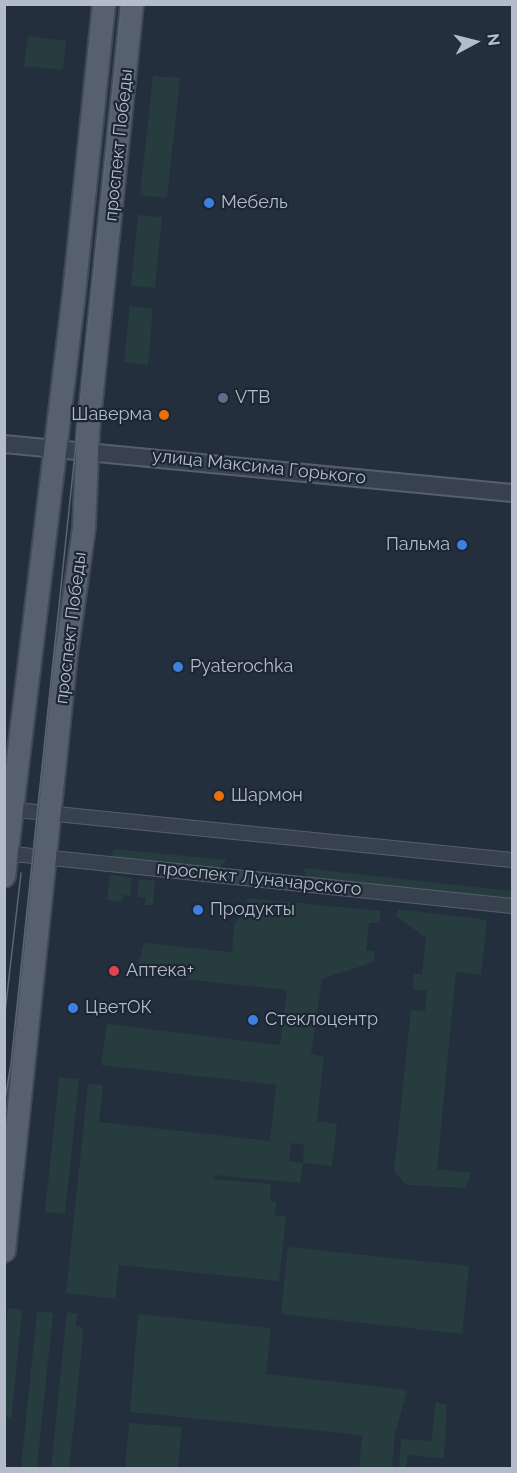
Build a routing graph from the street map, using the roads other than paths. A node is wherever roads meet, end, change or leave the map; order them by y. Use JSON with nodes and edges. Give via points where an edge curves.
{"nodes":[{"id":1,"x":104,"y":4,"type":"edge"},
{"id":2,"x":132,"y":4,"type":"edge"},
{"id":3,"x":4,"y":444,"type":"edge"},
{"id":4,"x":56,"y":449,"type":"junction"},
{"id":5,"x":87,"y":451,"type":"junction"},
{"id":6,"x":513,"y":493,"type":"edge"},
{"id":7,"x":8,"y":809,"type":"edge"},
{"id":8,"x":50,"y":813,"type":"junction"},
{"id":9,"x":6,"y":853,"type":"edge"},
{"id":10,"x":46,"y":858,"type":"junction"},
{"id":11,"x":513,"y":860,"type":"edge"},
{"id":12,"x":4,"y":876,"type":"edge"},
{"id":13,"x":513,"y":906,"type":"edge"},
{"id":14,"x":6,"y":1217,"type":"edge"},
{"id":15,"x":4,"y":1251,"type":"edge"}],
"edges":[{"from":1,"to":4,"type":"main road","name":"проспект Победы"},
{"from":2,"to":5,"type":"main road","name":"проспект Победы"},
{"from":3,"to":4,"type":"street","name":"улица Максима Горького"},
{"from":4,"to":5,"type":"street","name":"улица Максима Горького"},
{"from":4,"to":7,"type":"main road","name":"проспект Победы"},
{"from":5,"to":6,"type":"street","name":"улица Максима Горького"},
{"from":5,"to":8,"type":"main road","name":"проспект Победы","via":[[84,528]]},
{"from":7,"to":8,"type":"street"},
{"from":7,"to":9,"type":"main road","name":"проспект Победы"},
{"from":8,"to":10,"type":"main road","name":"проспект Победы"},
{"from":8,"to":11,"type":"street"},
{"from":9,"to":10,"type":"street","name":"проспект Луначарского"},
{"from":9,"to":12,"type":"main road","name":"проспект Победы"},
{"from":10,"to":13,"type":"street","name":"проспект Луначарского"},
{"from":10,"to":14,"type":"main road","name":"проспект Победы"},
{"from":14,"to":15,"type":"main road","name":"проспект Победы"}]}
